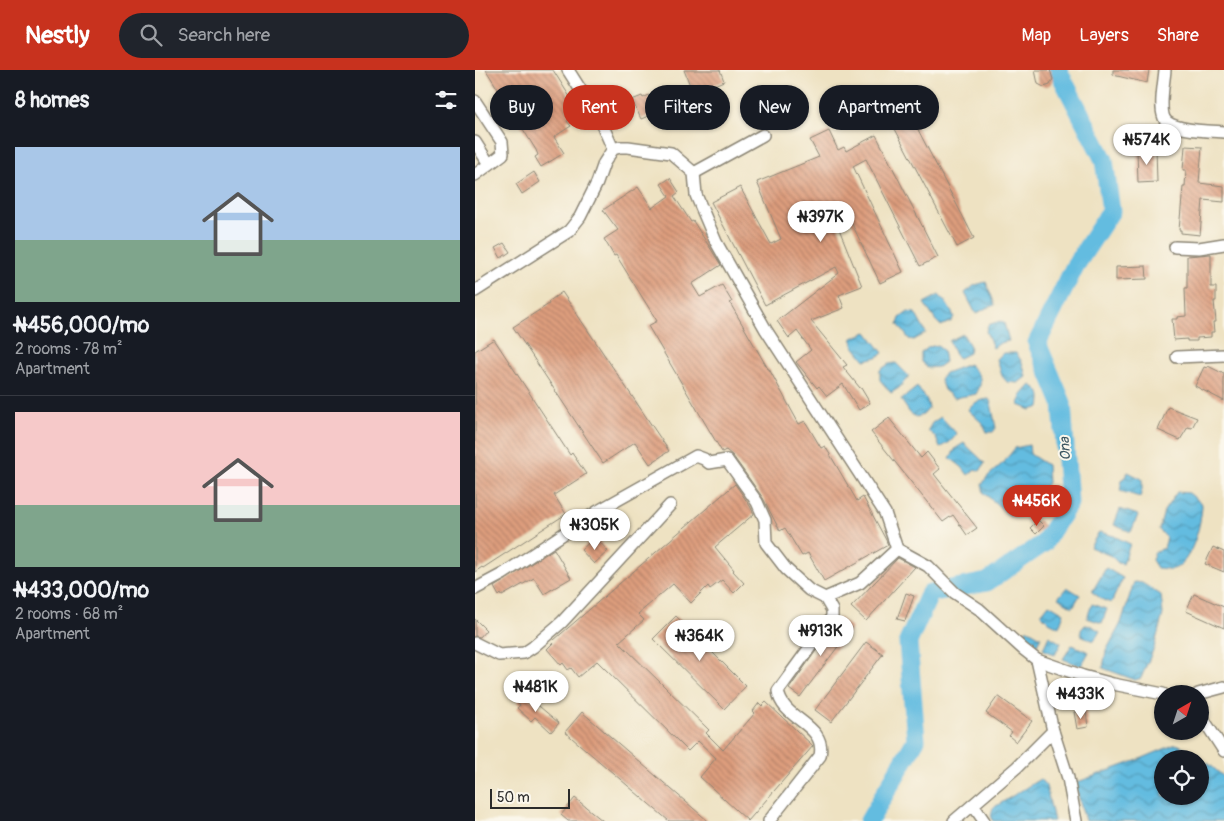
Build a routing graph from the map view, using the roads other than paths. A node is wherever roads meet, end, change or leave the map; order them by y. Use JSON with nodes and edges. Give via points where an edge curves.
{"nodes":[{"id":1,"x":568,"y":70,"type":"edge"},
{"id":2,"x":1165,"y":70,"type":"edge"},
{"id":3,"x":475,"y":101,"type":"edge"},
{"id":4,"x":1224,"y":132,"type":"edge"},
{"id":5,"x":763,"y":135,"type":"dead end"},
{"id":6,"x":475,"y":142,"type":"edge"},
{"id":7,"x":613,"y":149,"type":"junction"},
{"id":8,"x":489,"y":164,"type":"junction"},
{"id":9,"x":694,"y":173,"type":"junction"},
{"id":10,"x":475,"y":175,"type":"edge"},
{"id":11,"x":1224,"y":244,"type":"edge"},
{"id":12,"x":1175,"y":247,"type":"dead end"},
{"id":13,"x":475,"y":291,"type":"edge"},
{"id":14,"x":1224,"y":355,"type":"edge"},
{"id":15,"x":1177,"y":357,"type":"dead end"},
{"id":16,"x":670,"y":505,"type":"dead end"},
{"id":17,"x":897,"y":549,"type":"junction"},
{"id":18,"x":475,"y":589,"type":"edge"},
{"id":19,"x":825,"y":598,"type":"junction"},
{"id":20,"x":475,"y":643,"type":"edge"},
{"id":21,"x":1037,"y":660,"type":"junction"},
{"id":22,"x":1224,"y":687,"type":"edge"},
{"id":23,"x":1209,"y":691,"type":"edge"},
{"id":24,"x":1154,"y":692,"type":"edge"},
{"id":25,"x":1209,"y":728,"type":"edge"},
{"id":26,"x":1053,"y":731,"type":"junction"},
{"id":27,"x":1224,"y":750,"type":"edge"},
{"id":28,"x":973,"y":805,"type":"junction"},
{"id":29,"x":769,"y":821,"type":"edge"},
{"id":30,"x":954,"y":821,"type":"edge"},
{"id":31,"x":984,"y":821,"type":"edge"},
{"id":32,"x":1076,"y":821,"type":"edge"}],
"edges":[{"from":1,"to":7,"type":"street","via":[[601,122]]},
{"from":2,"to":4,"type":"street","via":[[1162,109],[1166,121],[1175,127]]},
{"from":3,"to":8,"type":"street","via":[[502,142],[503,154]]},
{"from":5,"to":9,"type":"street"},
{"from":6,"to":8,"type":"street"},
{"from":7,"to":9,"type":"street","via":[[620,146],[671,153]]},
{"from":7,"to":13,"type":"street","via":[[575,225]]},
{"from":8,"to":10,"type":"street"},
{"from":9,"to":17,"type":"street","via":[[696,195],[716,242],[767,330],[885,513]]},
{"from":11,"to":12,"type":"street"},
{"from":14,"to":15,"type":"street"},
{"from":16,"to":20,"type":"street","via":[[561,622],[533,647],[524,653],[499,655]]},
{"from":17,"to":19,"type":"street","via":[[860,583]]},
{"from":17,"to":21,"type":"street","via":[[928,566],[955,594],[979,609]]},
{"from":18,"to":19,"type":"street","via":[[598,511],[696,456],[709,463],[727,460],[757,502],[765,520],[766,543],[786,570],[809,590]]},
{"from":19,"to":29,"type":"street","via":[[832,617],[778,691],[788,710],[819,738],[820,756]]},
{"from":21,"to":24,"type":"street","via":[[1098,680]]},
{"from":21,"to":26,"type":"street"},
{"from":22,"to":23,"type":"street"},
{"from":25,"to":27,"type":"street"},
{"from":26,"to":28,"type":"street"},
{"from":26,"to":32,"type":"street","via":[[1068,778]]},
{"from":28,"to":30,"type":"street"},
{"from":28,"to":31,"type":"street"}]}
